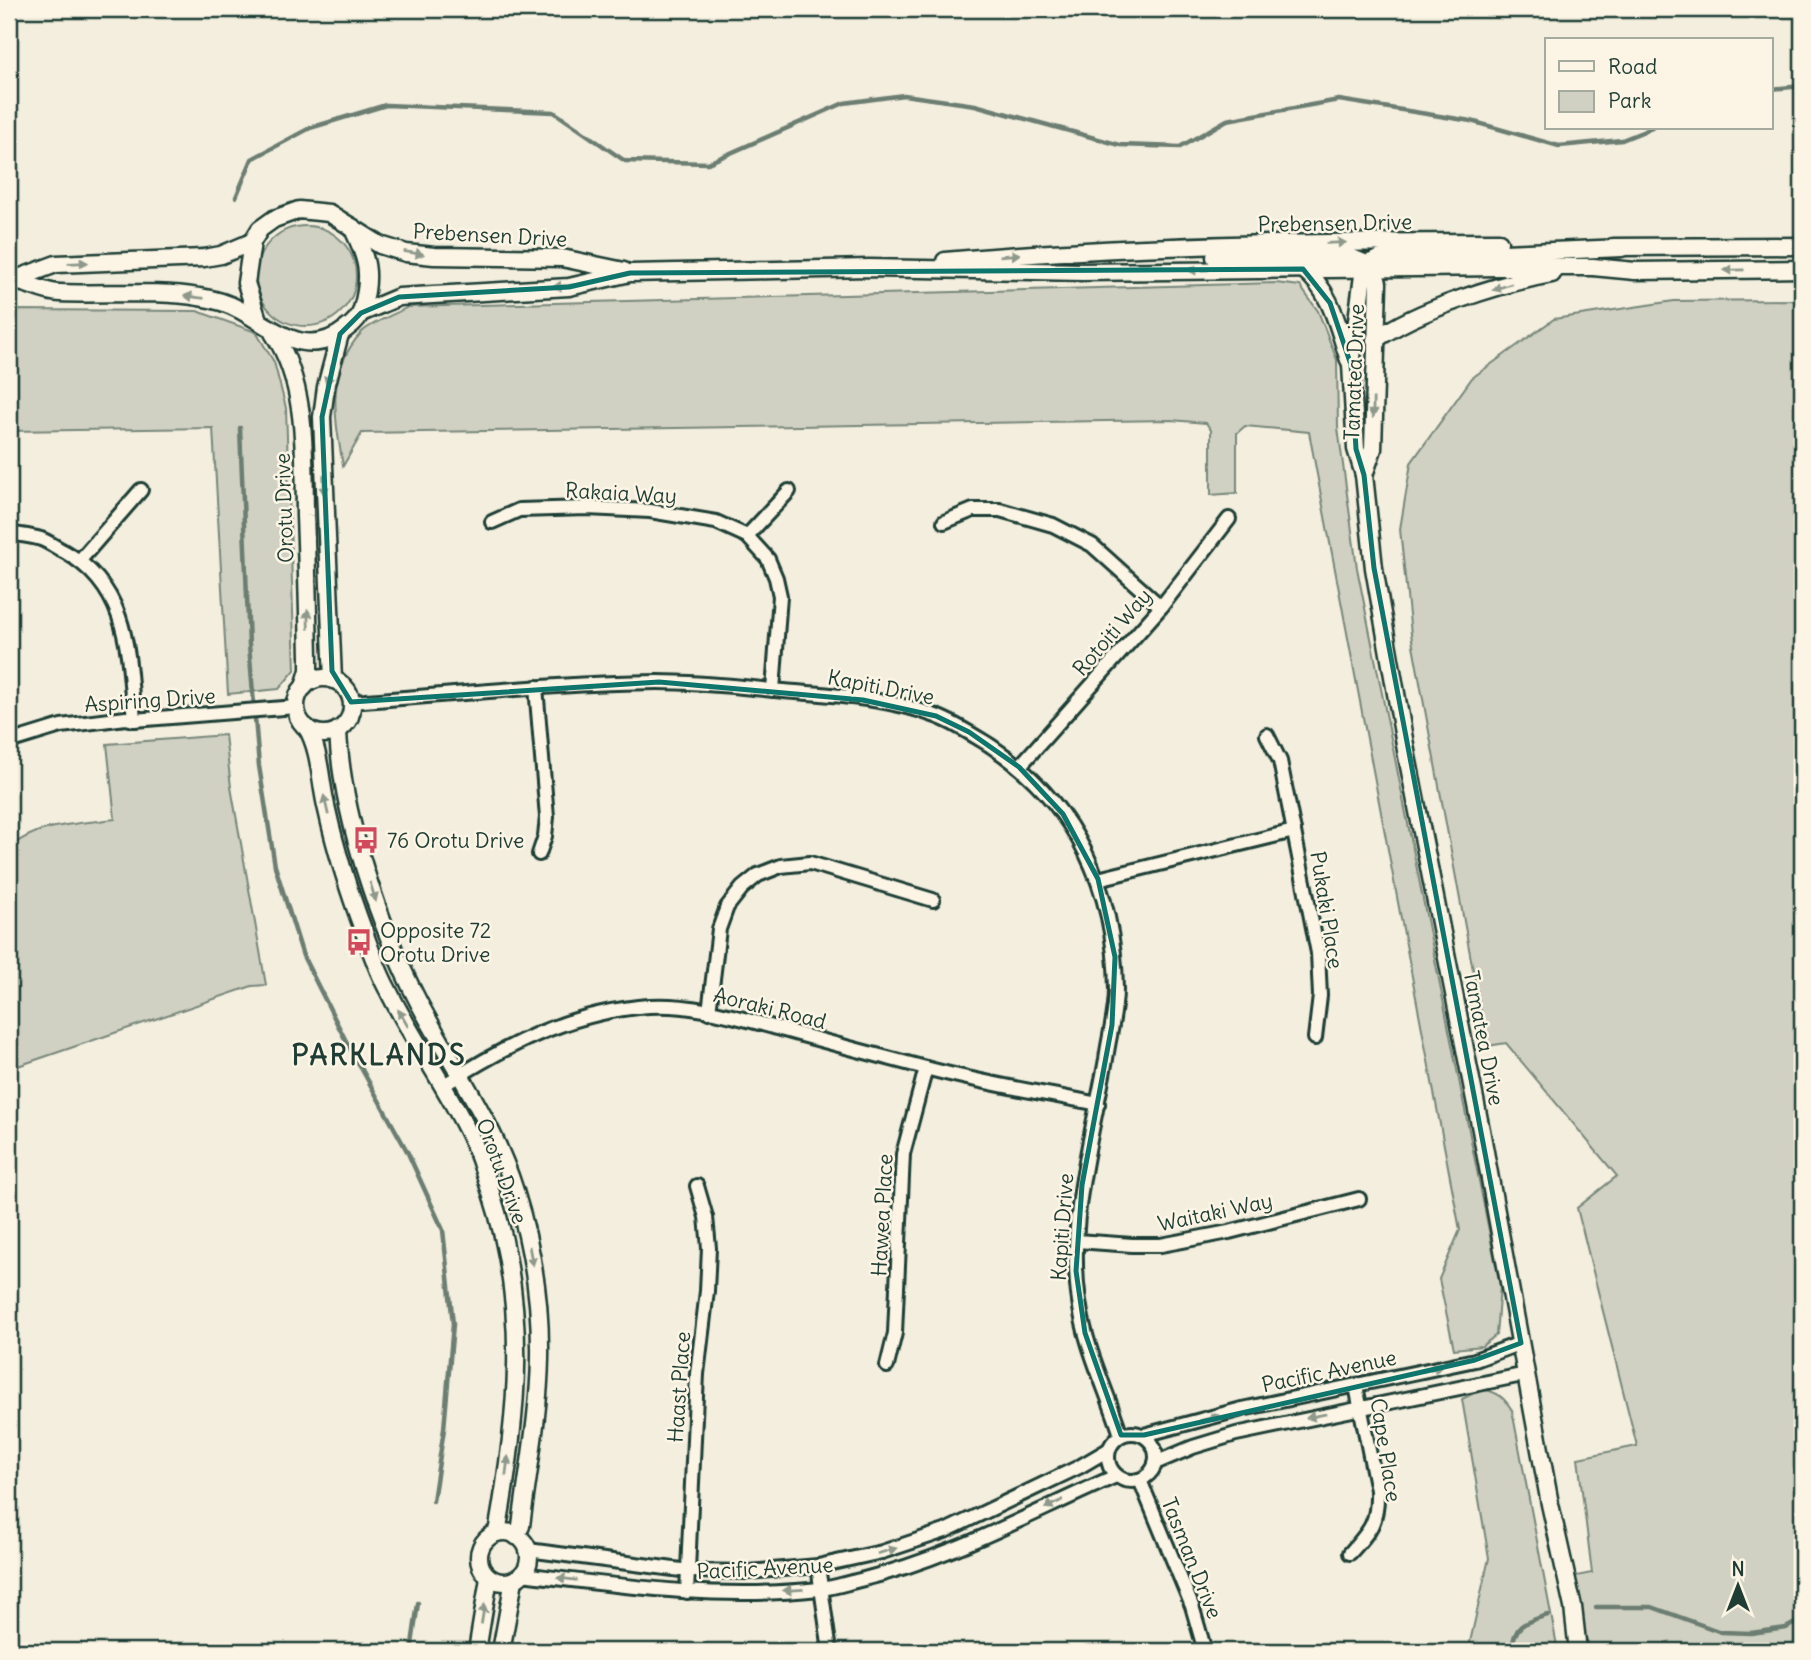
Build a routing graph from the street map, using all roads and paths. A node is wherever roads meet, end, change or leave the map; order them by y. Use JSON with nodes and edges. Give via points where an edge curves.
{"nodes":[{"id":1,"x":352,"y":227,"type":"junction"},
{"id":2,"x":252,"y":242,"type":"junction"},
{"id":3,"x":1802,"y":246,"type":"edge"},
{"id":4,"x":1622,"y":248,"type":"junction"},
{"id":5,"x":1048,"y":251,"type":"junction"},
{"id":6,"x":1368,"y":267,"type":"junction"},
{"id":7,"x":1593,"y":267,"type":"junction"},
{"id":8,"x":869,"y":268,"type":"junction"},
{"id":9,"x":1303,"y":269,"type":"junction"},
{"id":10,"x":1802,"y":269,"type":"edge"},
{"id":11,"x":630,"y":273,"type":"junction"},
{"id":12,"x":11,"y":280,"type":"edge"},
{"id":13,"x":361,"y":313,"type":"junction"},
{"id":14,"x":258,"y":320,"type":"junction"},
{"id":15,"x":273,"y":333,"type":"junction"},
{"id":16,"x":340,"y":334,"type":"junction"},
{"id":17,"x":1375,"y":340,"type":"junction"},
{"id":18,"x":1351,"y":365,"type":"junction"},
{"id":19,"x":1364,"y":475,"type":"junction"},
{"id":20,"x":141,"y":490,"type":"dead end"},
{"id":21,"x":789,"y":491,"type":"dead end"},
{"id":22,"x":1229,"y":519,"type":"dead end"},
{"id":23,"x":492,"y":522,"type":"dead end"},
{"id":24,"x":944,"y":522,"type":"dead end"},
{"id":25,"x":9,"y":533,"type":"edge"},
{"id":26,"x":747,"y":536,"type":"junction"},
{"id":27,"x":80,"y":561,"type":"junction"},
{"id":28,"x":1161,"y":607,"type":"junction"},
{"id":29,"x":333,"y":680,"type":"junction"},
{"id":30,"x":304,"y":687,"type":"junction"},
{"id":31,"x":536,"y":687,"type":"junction"},
{"id":32,"x":773,"y":690,"type":"junction"},
{"id":33,"x":351,"y":702,"type":"junction"},
{"id":34,"x":296,"y":707,"type":"junction"},
{"id":35,"x":134,"y":720,"type":"junction"},
{"id":36,"x":307,"y":728,"type":"junction"},
{"id":37,"x":338,"y":730,"type":"junction"},
{"id":38,"x":1267,"y":735,"type":"dead end"},
{"id":39,"x":9,"y":742,"type":"edge"},
{"id":40,"x":1019,"y":767,"type":"junction"},
{"id":41,"x":1294,"y":831,"type":"junction"},
{"id":42,"x":539,"y":854,"type":"dead end"},
{"id":43,"x":1098,"y":879,"type":"junction"},
{"id":44,"x":933,"y":900,"type":"dead end"},
{"id":45,"x":709,"y":1012,"type":"junction"},
{"id":46,"x":1315,"y":1038,"type":"dead end"},
{"id":47,"x":926,"y":1069,"type":"junction"},
{"id":48,"x":461,"y":1075,"type":"junction"},
{"id":49,"x":444,"y":1086,"type":"junction"},
{"id":50,"x":1098,"y":1104,"type":"junction"},
{"id":51,"x":697,"y":1186,"type":"dead end"},
{"id":52,"x":1359,"y":1199,"type":"dead end"},
{"id":53,"x":1077,"y":1241,"type":"junction"},
{"id":54,"x":1521,"y":1343,"type":"junction"},
{"id":55,"x":887,"y":1366,"type":"dead end"},
{"id":56,"x":1527,"y":1374,"type":"junction"},
{"id":57,"x":1356,"y":1386,"type":"junction"},
{"id":58,"x":1360,"y":1407,"type":"junction"},
{"id":59,"x":1121,"y":1435,"type":"junction"},
{"id":60,"x":1144,"y":1435,"type":"junction"},
{"id":61,"x":1108,"y":1450,"type":"junction"},
{"id":62,"x":1156,"y":1463,"type":"junction"},
{"id":63,"x":1116,"y":1476,"type":"junction"},
{"id":64,"x":1140,"y":1480,"type":"junction"},
{"id":65,"x":497,"y":1533,"type":"junction"},
{"id":66,"x":516,"y":1536,"type":"junction"},
{"id":67,"x":528,"y":1550,"type":"junction"},
{"id":68,"x":1350,"y":1553,"type":"dead end"},
{"id":69,"x":818,"y":1566,"type":"junction"},
{"id":70,"x":689,"y":1571,"type":"junction"},
{"id":71,"x":489,"y":1577,"type":"junction"},
{"id":72,"x":518,"y":1577,"type":"junction"},
{"id":73,"x":821,"y":1589,"type":"junction"},
{"id":74,"x":687,"y":1592,"type":"junction"},
{"id":75,"x":1573,"y":1607,"type":"junction"},
{"id":76,"x":477,"y":1651,"type":"edge"},
{"id":77,"x":501,"y":1651,"type":"edge"},
{"id":78,"x":830,"y":1651,"type":"edge"},
{"id":79,"x":1205,"y":1651,"type":"edge"},
{"id":80,"x":1578,"y":1651,"type":"edge"},
{"id":81,"x":1590,"y":1651,"type":"edge"}],
"edges":[{"from":1,"to":2,"type":"main road","via":[[329,213],[299,210],[274,219]]},
{"from":1,"to":11,"type":"main road","name":"Prebensen Drive","one_way":true,"via":[[380,245],[406,253],[562,258]]},
{"from":1,"to":13,"type":"main road","via":[[368,268]]},
{"from":12,"to":2,"type":"main road","one_way":true,"via":[[55,264],[204,258]]},
{"from":2,"to":14,"type":"main road","via":[[246,283]]},
{"from":3,"to":4,"type":"main road","name":"Prebensen Drive"},
{"from":5,"to":4,"type":"main road","name":"Prebensen Drive","one_way":true,"via":[[1400,242]]},
{"from":4,"to":6,"type":"main road","via":[[1405,256],[1381,258]]},
{"from":5,"to":6,"type":"main road","via":[[1171,257],[1350,257]]},
{"from":8,"to":5,"type":"main road","name":"Prebensen Drive","one_way":true},
{"from":6,"to":7,"type":"main road","name":"Prebensen Drive"},
{"from":6,"to":9,"type":"main road","name":"Prebensen Drive"},
{"from":6,"to":17,"type":"main road","name":"Tamatea Drive","via":[[1378,283]]},
{"from":6,"to":18,"type":"main road","name":"Tamatea Drive"},
{"from":10,"to":7,"type":"main road","name":"Prebensen Drive","one_way":true,"via":[[1635,271]]},
{"from":7,"to":17,"type":"main road","one_way":true,"via":[[1530,278],[1473,296],[1414,317]]},
{"from":9,"to":8,"type":"main road","name":"Prebensen Drive","one_way":true,"via":[[1082,272]]},
{"from":8,"to":11,"type":"main road","name":"Prebensen Drive"},
{"from":9,"to":18,"type":"main road","via":[[1316,279],[1330,303]]},
{"from":11,"to":13,"type":"main road","name":"Prebensen Drive","one_way":true,"via":[[569,287],[399,297]]},
{"from":14,"to":12,"type":"main road","one_way":true,"via":[[198,296],[56,293]]},
{"from":13,"to":16,"type":"main road"},
{"from":14,"to":15,"type":"main road"},
{"from":15,"to":16,"type":"main road","via":[[307,342]]},
{"from":30,"to":15,"type":"main road","name":"Orotu Drive","one_way":true,"via":[[309,657],[303,447],[291,364]]},
{"from":16,"to":29,"type":"main road","name":"Orotu Drive","one_way":true,"via":[[322,417]]},
{"from":17,"to":19,"type":"main road","name":"Tamatea Drive","one_way":true,"via":[[1373,449]]},
{"from":18,"to":19,"type":"main road","name":"Tamatea Drive","via":[[1356,449]]},
{"from":19,"to":54,"type":"main road","name":"Tamatea Drive","via":[[1374,568],[1407,756]]},
{"from":20,"to":27,"type":"street"},
{"from":21,"to":26,"type":"street"},
{"from":22,"to":28,"type":"street","name":"Rotoiti Way"},
{"from":23,"to":26,"type":"street","name":"Rakaia Way","via":[[519,510],[650,511],[716,522]]},
{"from":24,"to":28,"type":"street","via":[[973,510],[1000,510],[1053,525],[1091,545]]},
{"from":25,"to":27,"type":"street","via":[[43,539]]},
{"from":26,"to":32,"type":"street","name":"Rakaia Way","via":[[768,559],[780,596]]},
{"from":27,"to":35,"type":"street","via":[[113,599],[123,625]]},
{"from":28,"to":40,"type":"street","name":"Rotoiti Way"},
{"from":29,"to":30,"type":"main road","via":[[317,679]]},
{"from":29,"to":33,"type":"main road","via":[[348,691]]},
{"from":30,"to":34,"type":"main road"},
{"from":31,"to":32,"type":"street","name":"Kapiti Drive","via":[[659,682]]},
{"from":31,"to":33,"type":"street","name":"Kapiti Drive"},
{"from":31,"to":42,"type":"street","via":[[547,817]]},
{"from":32,"to":40,"type":"street","name":"Kapiti Drive","via":[[863,700],[936,716],[969,732]]},
{"from":33,"to":37,"type":"main road","via":[[349,717]]},
{"from":34,"to":35,"type":"street","name":"Aspiring Drive"},
{"from":34,"to":36,"type":"main road"},
{"from":35,"to":39,"type":"street","name":"Aspiring Drive","via":[[61,726]]},
{"from":36,"to":37,"type":"main road","via":[[322,734]]},
{"from":49,"to":36,"type":"main road","name":"Orotu Drive","one_way":true,"via":[[387,989],[364,934],[335,845],[315,742]]},
{"from":37,"to":48,"type":"main road","name":"Orotu Drive","one_way":true,"via":[[346,793],[378,907],[419,1002]]},
{"from":38,"to":41,"type":"street","name":"Pukaki Place","via":[[1280,761]]},
{"from":40,"to":43,"type":"street","name":"Kapiti Drive","via":[[1063,814]]},
{"from":41,"to":43,"type":"street","name":"Pukaki Place"},
{"from":41,"to":46,"type":"street","name":"Pukaki Place","via":[[1320,973]]},
{"from":43,"to":50,"type":"street","name":"Kapiti Drive","via":[[1111,930],[1116,995]]},
{"from":44,"to":45,"type":"street","via":[[810,863],[781,866],[758,875],[727,907],[719,929]]},
{"from":45,"to":47,"type":"street","name":"Aoraki Road"},
{"from":45,"to":48,"type":"street","name":"Aoraki Road","via":[[649,1006],[580,1017]]},
{"from":47,"to":50,"type":"street","name":"Aoraki Road"},
{"from":47,"to":55,"type":"street","name":"Hawea Place","via":[[903,1154],[895,1333]]},
{"from":48,"to":49,"type":"street","name":"Aoraki Road"},
{"from":48,"to":66,"type":"main road","name":"Orotu Drive","one_way":true,"via":[[484,1116],[514,1189],[534,1272],[538,1402]]},
{"from":65,"to":49,"type":"main road","name":"Orotu Drive","one_way":true,"via":[[517,1373],[514,1289],[486,1177],[473,1140]]},
{"from":50,"to":53,"type":"street","name":"Kapiti Drive","via":[[1082,1185]]},
{"from":51,"to":70,"type":"street","name":"Haast Place","via":[[709,1248],[697,1374]]},
{"from":52,"to":53,"type":"street","name":"Waitaki Way","via":[[1161,1245]]},
{"from":53,"to":59,"type":"street","name":"Kapiti Drive","via":[[1078,1300],[1085,1333]]},
{"from":54,"to":56,"type":"main road","name":"Tamatea Drive"},
{"from":57,"to":54,"type":"street","name":"Pacific Avenue","one_way":true,"via":[[1475,1360]]},
{"from":56,"to":58,"type":"street","name":"Pacific Avenue"},
{"from":56,"to":75,"type":"main road","name":"Tamatea Drive"},
{"from":57,"to":58,"type":"street","name":"Cape Place"},
{"from":60,"to":57,"type":"street","name":"Pacific Avenue","one_way":true},
{"from":58,"to":62,"type":"street","name":"Pacific Avenue","one_way":true,"via":[[1236,1434]]},
{"from":58,"to":68,"type":"street","name":"Cape Place","via":[[1377,1506],[1368,1533]]},
{"from":59,"to":60,"type":"street"},
{"from":59,"to":61,"type":"street"},
{"from":60,"to":62,"type":"street","via":[[1154,1447]]},
{"from":61,"to":63,"type":"street","via":[[1108,1464]]},
{"from":69,"to":61,"type":"street","name":"Pacific Avenue","one_way":true,"via":[[946,1531]]},
{"from":62,"to":64,"type":"street"},
{"from":63,"to":64,"type":"street"},
{"from":63,"to":73,"type":"street","name":"Pacific Avenue","one_way":true,"via":[[929,1561]]},
{"from":64,"to":79,"type":"street","name":"Tasman Drive","via":[[1192,1606]]},
{"from":65,"to":66,"type":"main road"},
{"from":65,"to":71,"type":"main road","via":[[479,1553]]},
{"from":66,"to":67,"type":"main road"},
{"from":67,"to":70,"type":"street","name":"Pacific Avenue"},
{"from":67,"to":72,"type":"main road","via":[[527,1566]]},
{"from":69,"to":70,"type":"street","name":"Pacific Avenue"},
{"from":69,"to":73,"type":"street"},
{"from":70,"to":74,"type":"street","name":"Haast Place"},
{"from":71,"to":72,"type":"main road","via":[[506,1582]]},
{"from":76,"to":71,"type":"main road","one_way":true},
{"from":74,"to":72,"type":"street","name":"Pacific Avenue","one_way":true},
{"from":72,"to":77,"type":"main road"},
{"from":73,"to":74,"type":"street","name":"Pacific Avenue","one_way":true},
{"from":73,"to":78,"type":"street"},
{"from":75,"to":80,"type":"main road","name":"Tamatea Drive"},
{"from":75,"to":81,"type":"main road","name":"Tamatea Drive"}]}
